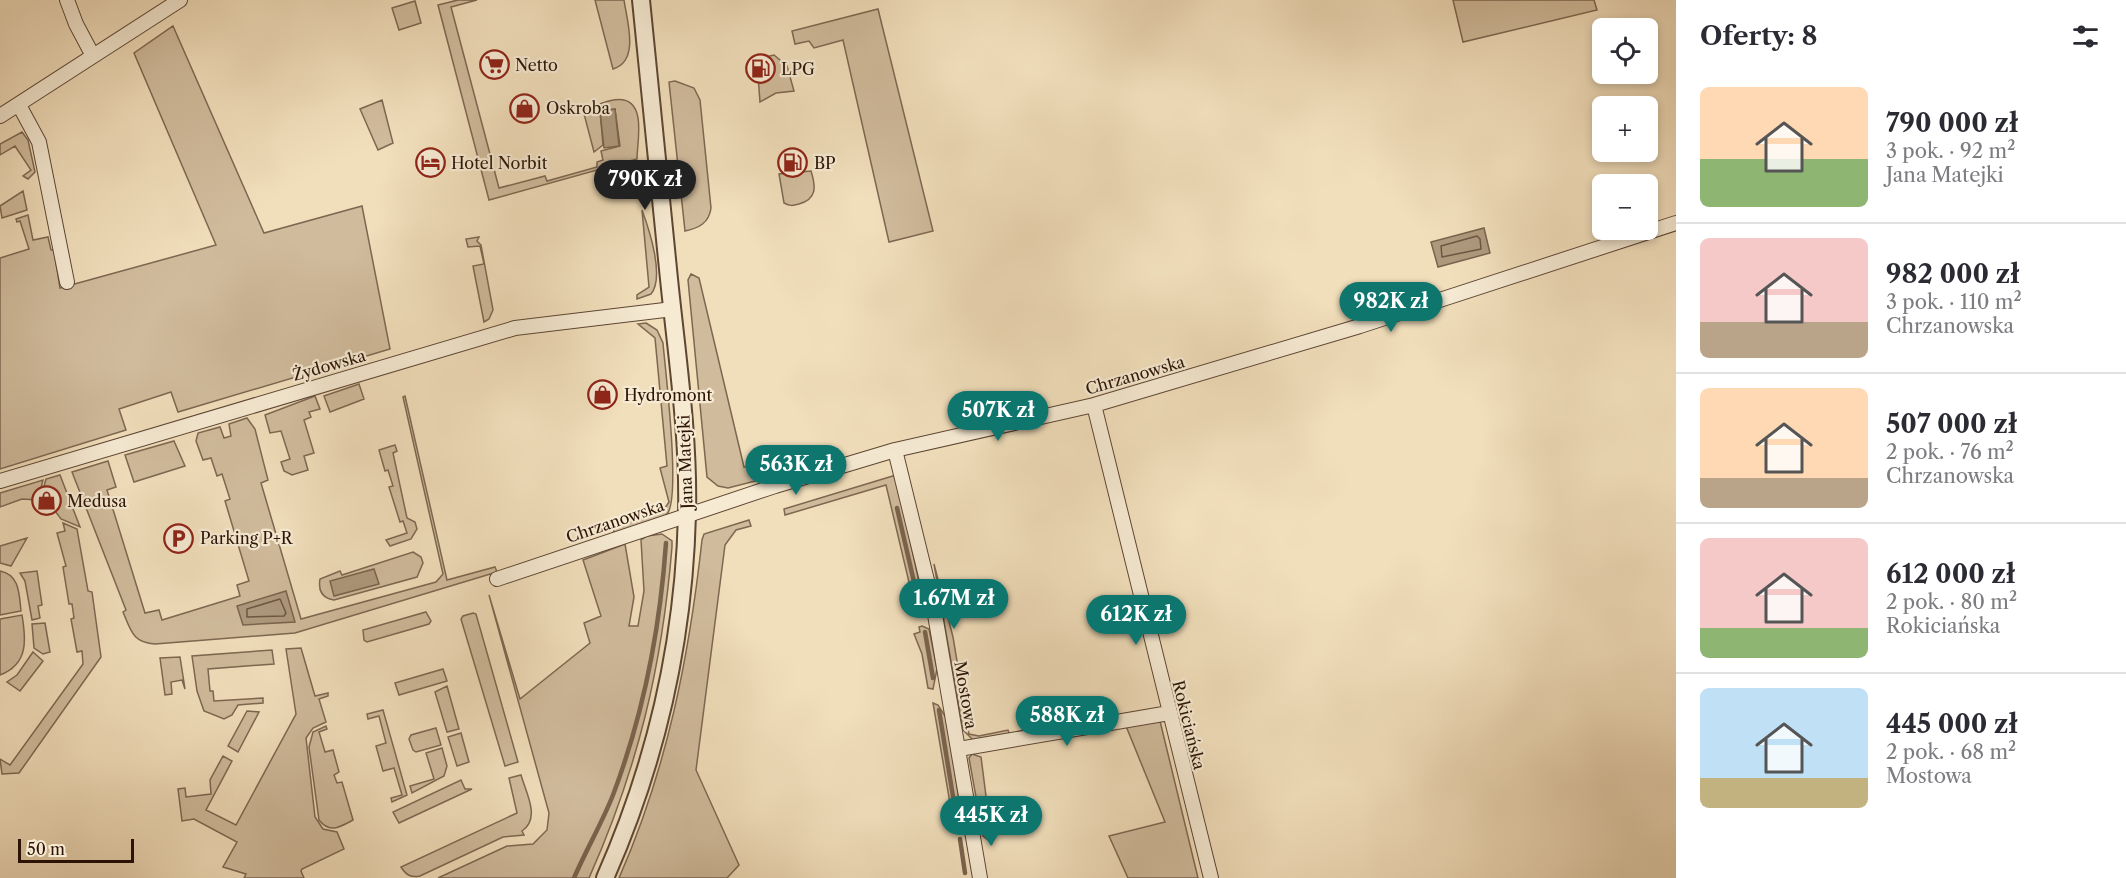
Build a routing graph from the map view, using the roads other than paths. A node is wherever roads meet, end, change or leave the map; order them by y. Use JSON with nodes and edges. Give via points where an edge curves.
{"nodes":[{"id":1,"x":68,"y":0,"type":"edge"},
{"id":2,"x":180,"y":0,"type":"edge"},
{"id":3,"x":640,"y":0,"type":"edge"},
{"id":4,"x":93,"y":56,"type":"junction"},
{"id":5,"x":19,"y":105,"type":"junction"},
{"id":6,"x":0,"y":116,"type":"edge"},
{"id":7,"x":1676,"y":223,"type":"edge"},
{"id":8,"x":67,"y":282,"type":"dead end"},
{"id":9,"x":673,"y":309,"type":"junction"},
{"id":10,"x":1094,"y":405,"type":"junction"},
{"id":11,"x":895,"y":450,"type":"junction"},
{"id":12,"x":0,"y":482,"type":"edge"},
{"id":13,"x":687,"y":513,"type":"junction"},
{"id":14,"x":497,"y":579,"type":"dead end"},
{"id":15,"x":1168,"y":713,"type":"junction"},
{"id":16,"x":959,"y":749,"type":"junction"},
{"id":17,"x":605,"y":878,"type":"edge"},
{"id":18,"x":980,"y":878,"type":"edge"},
{"id":19,"x":1211,"y":878,"type":"edge"}],
"edges":[{"from":1,"to":4,"type":"street"},
{"from":2,"to":4,"type":"street"},
{"from":3,"to":9,"type":"street","name":"Jana Matejki"},
{"from":4,"to":5,"type":"street"},
{"from":5,"to":6,"type":"street"},
{"from":5,"to":8,"type":"street","via":[[39,142]]},
{"from":7,"to":10,"type":"street","name":"Chrzanowska","via":[[1360,326]]},
{"from":9,"to":12,"type":"street","name":"Żydowska","via":[[515,328]]},
{"from":9,"to":13,"type":"street","name":"Jana Matejki","via":[[683,408]]},
{"from":10,"to":11,"type":"street","name":"Chrzanowska"},
{"from":10,"to":15,"type":"street","name":"Rokiciańska"},
{"from":11,"to":13,"type":"street","name":"Chrzanowska"},
{"from":11,"to":16,"type":"street","name":"Mostowa","via":[[927,577]]},
{"from":13,"to":14,"type":"street","name":"Chrzanowska"},
{"from":13,"to":17,"type":"street","name":"Jana Matejki","via":[[678,631],[663,706],[637,800]]},
{"from":15,"to":16,"type":"street"},
{"from":15,"to":19,"type":"street","name":"Rokiciańska"},
{"from":16,"to":18,"type":"street","name":"Mostowa"}]}
